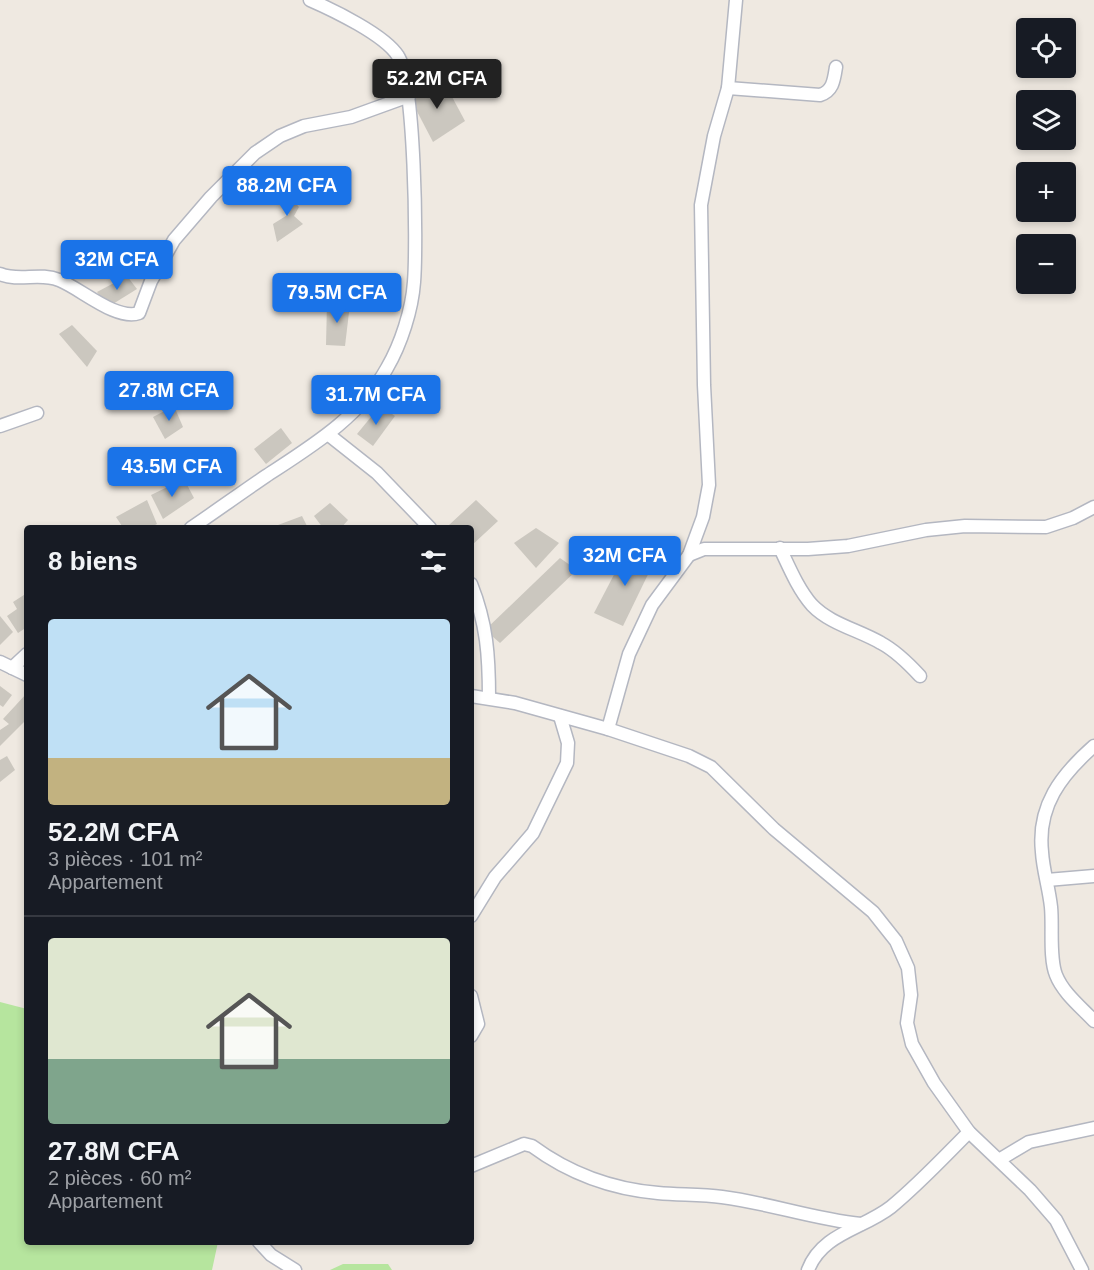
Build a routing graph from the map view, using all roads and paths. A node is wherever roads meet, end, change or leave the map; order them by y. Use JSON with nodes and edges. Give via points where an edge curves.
{"nodes":[{"id":1,"x":310,"y":0,"type":"edge"},
{"id":2,"x":736,"y":0,"type":"edge"},
{"id":3,"x":836,"y":67,"type":"dead end"},
{"id":4,"x":728,"y":88,"type":"junction"},
{"id":5,"x":409,"y":96,"type":"junction"},
{"id":6,"x":0,"y":274,"type":"edge"},
{"id":7,"x":38,"y":413,"type":"dead end"},
{"id":8,"x":0,"y":426,"type":"edge"},
{"id":9,"x":329,"y":435,"type":"junction"},
{"id":10,"x":1094,"y":507,"type":"edge"},
{"id":11,"x":195,"y":525,"type":"edge"},
{"id":12,"x":427,"y":525,"type":"edge"},
{"id":13,"x":780,"y":548,"type":"junction"},
{"id":14,"x":689,"y":555,"type":"junction"},
{"id":15,"x":474,"y":592,"type":"edge"},
{"id":16,"x":24,"y":657,"type":"edge"},
{"id":17,"x":0,"y":662,"type":"edge"},
{"id":18,"x":12,"y":668,"type":"junction"},
{"id":19,"x":24,"y":674,"type":"edge"},
{"id":20,"x":920,"y":676,"type":"dead end"},
{"id":21,"x":474,"y":696,"type":"edge"},
{"id":22,"x":489,"y":698,"type":"junction"},
{"id":23,"x":560,"y":716,"type":"junction"},
{"id":24,"x":608,"y":729,"type":"junction"},
{"id":25,"x":1094,"y":746,"type":"edge"},
{"id":26,"x":1094,"y":876,"type":"edge"},
{"id":27,"x":1047,"y":880,"type":"junction"},
{"id":28,"x":474,"y":911,"type":"edge"},
{"id":29,"x":474,"y":1008,"type":"edge"},
{"id":30,"x":1094,"y":1021,"type":"edge"},
{"id":31,"x":474,"y":1031,"type":"edge"},
{"id":32,"x":1094,"y":1128,"type":"edge"},
{"id":33,"x":969,"y":1132,"type":"junction"},
{"id":34,"x":999,"y":1160,"type":"junction"},
{"id":35,"x":474,"y":1165,"type":"edge"},
{"id":36,"x":861,"y":1224,"type":"junction"},
{"id":37,"x":262,"y":1245,"type":"edge"},
{"id":38,"x":295,"y":1270,"type":"edge"},
{"id":39,"x":808,"y":1270,"type":"edge"},
{"id":40,"x":1082,"y":1270,"type":"edge"}],
"edges":[{"from":1,"to":5,"type":"street","via":[[337,12],[398,55]]},
{"from":2,"to":4,"type":"street"},
{"from":3,"to":4,"type":"street","via":[[833,85],[820,95]]},
{"from":4,"to":14,"type":"street","via":[[701,204],[710,485]]},
{"from":5,"to":6,"type":"street","via":[[351,117],[304,126],[255,153],[174,240],[138,313],[127,315],[47,276],[19,278]]},
{"from":5,"to":9,"type":"street","via":[[414,283],[404,329],[387,369]]},
{"from":7,"to":8,"type":"street"},
{"from":9,"to":11,"type":"street"},
{"from":9,"to":12,"type":"street","via":[[377,473]]},
{"from":10,"to":13,"type":"street","via":[[1046,527],[965,526],[848,546]]},
{"from":13,"to":14,"type":"street","via":[[704,549]]},
{"from":13,"to":20,"type":"street","via":[[812,605],[882,643]]},
{"from":14,"to":24,"type":"street","via":[[652,605],[629,654]]},
{"from":15,"to":22,"type":"street","via":[[488,644]]},
{"from":16,"to":18,"type":"street"},
{"from":17,"to":18,"type":"street"},
{"from":18,"to":19,"type":"street"},
{"from":21,"to":22,"type":"street"},
{"from":22,"to":23,"type":"street"},
{"from":23,"to":24,"type":"street"},
{"from":23,"to":28,"type":"street","via":[[568,742],[567,763],[533,833],[495,877]]},
{"from":24,"to":33,"type":"street","via":[[711,767],[774,829],[873,912],[896,941],[908,968],[907,1023],[912,1044]]},
{"from":25,"to":27,"type":"street","via":[[1070,767],[1049,797],[1041,823]]},
{"from":26,"to":27,"type":"street"},
{"from":27,"to":30,"type":"street","via":[[1055,974]]},
{"from":29,"to":31,"type":"street","via":[[478,1024]]},
{"from":32,"to":34,"type":"street","via":[[1029,1142]]},
{"from":33,"to":34,"type":"street"},
{"from":33,"to":36,"type":"street","via":[[888,1209]]},
{"from":34,"to":40,"type":"street","via":[[1056,1220]]},
{"from":35,"to":36,"type":"street","via":[[524,1144],[585,1178],[613,1187],[722,1197],[825,1221]]},
{"from":36,"to":39,"type":"street","via":[[816,1252]]},
{"from":37,"to":38,"type":"street"}]}
